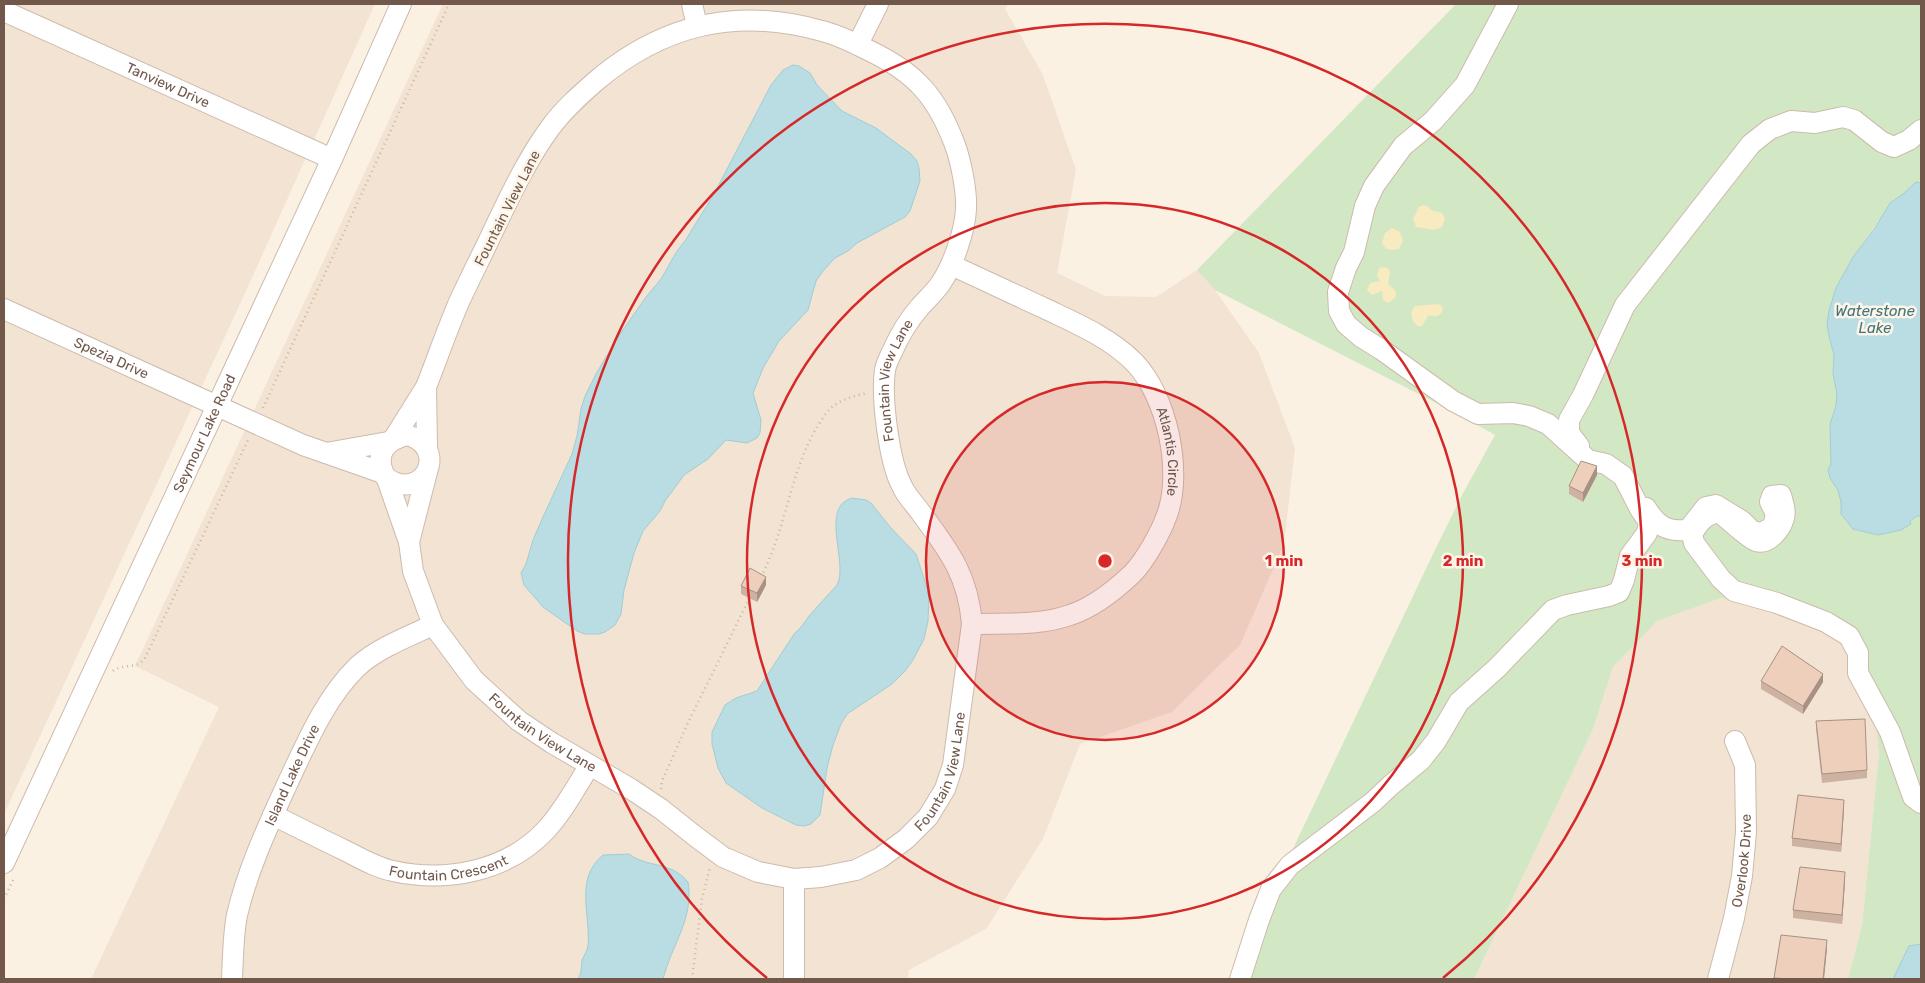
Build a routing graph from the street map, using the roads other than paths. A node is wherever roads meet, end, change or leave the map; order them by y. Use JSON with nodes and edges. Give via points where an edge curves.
{"nodes":[{"id":1,"x":402,"y":4,"type":"edge"},
{"id":2,"x":692,"y":4,"type":"edge"},
{"id":3,"x":878,"y":4,"type":"edge"},
{"id":4,"x":1508,"y":4,"type":"edge"},
{"id":5,"x":4,"y":11,"type":"edge"},
{"id":6,"x":697,"y":26,"type":"junction"},
{"id":7,"x":858,"y":44,"type":"junction"},
{"id":8,"x":1921,"y":130,"type":"edge"},
{"id":9,"x":332,"y":159,"type":"junction"},
{"id":10,"x":951,"y":265,"type":"junction"},
{"id":11,"x":4,"y":309,"type":"edge"},
{"id":12,"x":426,"y":387,"type":"junction"},
{"id":13,"x":217,"y":406,"type":"junction"},
{"id":14,"x":391,"y":440,"type":"junction"},
{"id":15,"x":427,"y":447,"type":"junction"},
{"id":16,"x":326,"y":453,"type":"junction"},
{"id":17,"x":426,"y":472,"type":"junction"},
{"id":18,"x":385,"y":476,"type":"junction"},
{"id":19,"x":409,"y":542,"type":"junction"},
{"id":20,"x":972,"y":624,"type":"junction"},
{"id":21,"x":433,"y":625,"type":"junction"},
{"id":22,"x":1735,"y":742,"type":"dead end"},
{"id":23,"x":590,"y":765,"type":"junction"},
{"id":24,"x":1921,"y":803,"type":"edge"},
{"id":25,"x":273,"y":815,"type":"junction"},
{"id":26,"x":9,"y":869,"type":"edge"},
{"id":27,"x":794,"y":879,"type":"junction"},
{"id":28,"x":232,"y":979,"type":"edge"},
{"id":29,"x":794,"y":979,"type":"edge"},
{"id":30,"x":1240,"y":979,"type":"edge"},
{"id":31,"x":1718,"y":979,"type":"edge"}],
"edges":[{"from":1,"to":9,"type":"street","name":"Seymour Lake Road"},
{"from":2,"to":6,"type":"street"},
{"from":3,"to":7,"type":"street"},
{"from":4,"to":30,"type":"street","via":[[1465,85],[1433,121],[1403,146],[1374,186],[1338,292],[1339,311],[1346,324],[1360,337],[1452,402],[1478,414],[1529,416],[1548,424],[1588,460],[1606,464],[1623,476],[1649,522],[1647,533],[1630,556],[1618,592],[1553,610],[1459,702],[1421,760],[1373,802],[1290,865],[1272,889]]},
{"from":5,"to":9,"type":"street","name":"Tanview Drive"},
{"from":6,"to":7,"type":"street","name":"Fountain View Lane","via":[[746,19],[780,21],[838,35]]},
{"from":6,"to":12,"type":"street","name":"Fountain View Lane","via":[[620,61],[579,96],[551,126],[523,169],[458,304]]},
{"from":7,"to":10,"type":"street","name":"Fountain View Lane","via":[[910,74],[943,115],[957,149],[966,209]]},
{"from":8,"to":24,"type":"street","via":[[1910,140],[1894,147],[1882,142],[1854,120],[1843,117],[1815,123],[1791,121],[1770,129],[1751,144],[1625,305],[1569,420],[1569,433],[1576,444],[1592,455],[1618,462],[1625,469],[1648,512],[1662,527],[1688,530],[1706,507],[1716,505],[1752,531],[1761,533],[1773,527],[1776,514],[1770,502],[1772,496],[1781,496],[1784,518],[1778,532],[1766,541],[1756,541],[1719,512],[1709,514],[1698,524],[1692,534],[1694,543],[1721,580],[1734,590],[1826,622],[1849,636],[1858,653],[1858,673],[1890,732],[1913,797]]},
{"from":9,"to":13,"type":"street","name":"Seymour Lake Road"},
{"from":10,"to":20,"type":"street","name":"Fountain View Lane","via":[[898,338],[885,367],[884,391],[889,443],[901,486],[951,554],[964,582]]},
{"from":10,"to":20,"type":"street","name":"Atlantis Circle","via":[[1108,340],[1135,363],[1153,390],[1164,416],[1172,452],[1167,514],[1133,573],[1091,605],[1071,615],[1050,621]]},
{"from":11,"to":13,"type":"street","name":"Spezia Drive"},
{"from":12,"to":14,"type":"street","name":"Fountain View Lane"},
{"from":12,"to":15,"type":"street","name":"Fountain View Lane"},
{"from":13,"to":16,"type":"street","name":"Spezia Drive"},
{"from":13,"to":26,"type":"street","name":"Seymour Lake Road"},
{"from":14,"to":15,"type":"street","via":[[407,436],[416,438]]},
{"from":14,"to":16,"type":"street"},
{"from":14,"to":18,"type":"street","via":[[381,461]]},
{"from":15,"to":17,"type":"street","via":[[430,463]]},
{"from":16,"to":18,"type":"street"},
{"from":17,"to":18,"type":"street","via":[[420,480],[404,485]]},
{"from":17,"to":19,"type":"street","name":"Fountain View Lane"},
{"from":18,"to":19,"type":"street","name":"Fountain View Lane"},
{"from":19,"to":21,"type":"street","name":"Fountain View Lane","via":[[413,572]]},
{"from":20,"to":27,"type":"street","name":"Fountain View Lane","via":[[953,765],[928,817],[906,839],[856,870]]},
{"from":21,"to":23,"type":"street","name":"Fountain View Lane","via":[[474,680],[493,698],[519,721]]},
{"from":21,"to":25,"type":"street","name":"Island Lake Drive","via":[[387,646],[358,666],[339,687],[312,732]]},
{"from":22,"to":31,"type":"street","name":"Overlook Drive","via":[[1745,765],[1746,832],[1736,909]]},
{"from":23,"to":25,"type":"street","name":"Fountain Crescent","via":[[545,831],[519,852],[494,866],[468,873],[421,875],[392,871]]},
{"from":23,"to":27,"type":"street","name":"Fountain View Lane","via":[[656,806],[718,853],[758,872]]},
{"from":25,"to":28,"type":"street","name":"Island Lake Drive","via":[[250,872],[237,916]]},
{"from":27,"to":29,"type":"street"}]}
